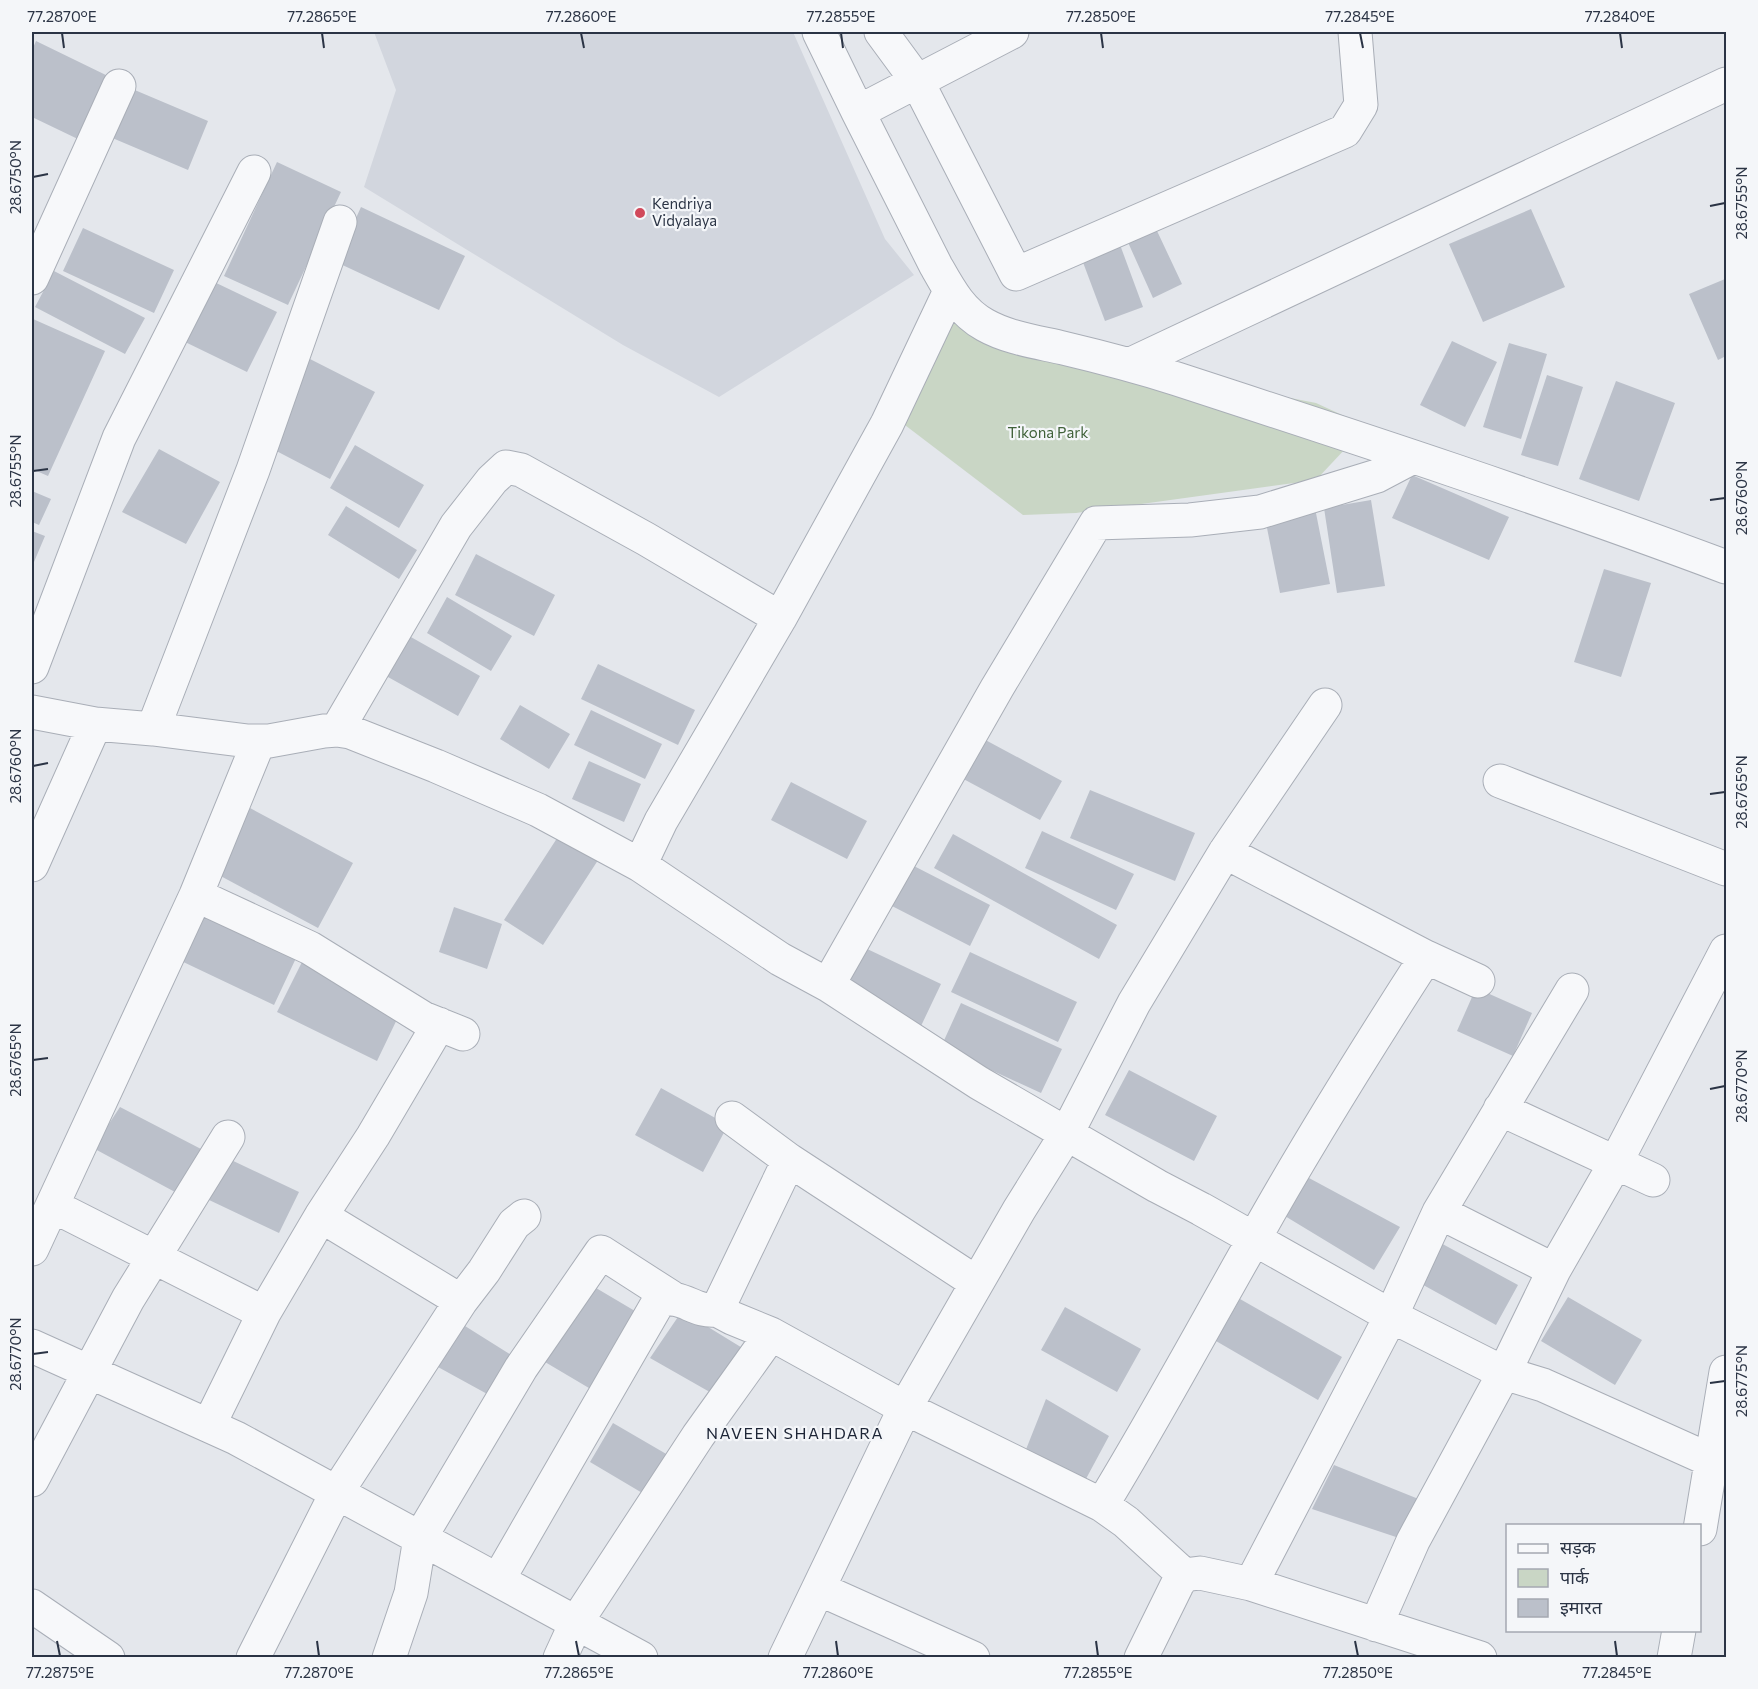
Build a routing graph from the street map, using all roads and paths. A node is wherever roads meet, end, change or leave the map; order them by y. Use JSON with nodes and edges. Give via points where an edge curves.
{"nodes":[{"id":1,"x":819,"y":32,"type":"edge"},
{"id":2,"x":881,"y":32,"type":"edge"},
{"id":3,"x":1012,"y":32,"type":"edge"},
{"id":4,"x":1355,"y":32,"type":"edge"},
{"id":5,"x":917,"y":81,"type":"junction"},
{"id":6,"x":1726,"y":84,"type":"edge"},
{"id":7,"x":119,"y":86,"type":"dead end"},
{"id":8,"x":858,"y":112,"type":"junction"},
{"id":9,"x":254,"y":172,"type":"dead end"},
{"id":10,"x":340,"y":222,"type":"dead end"},
{"id":11,"x":32,"y":278,"type":"edge"},
{"id":12,"x":950,"y":291,"type":"junction"},
{"id":13,"x":1131,"y":364,"type":"junction"},
{"id":14,"x":1413,"y":457,"type":"junction"},
{"id":15,"x":1726,"y":567,"type":"edge"},
{"id":16,"x":780,"y":618,"type":"junction"},
{"id":17,"x":32,"y":667,"type":"edge"},
{"id":18,"x":1325,"y":705,"type":"dead end"},
{"id":19,"x":32,"y":712,"type":"edge"},
{"id":20,"x":95,"y":724,"type":"junction"},
{"id":21,"x":153,"y":729,"type":"junction"},
{"id":22,"x":337,"y":730,"type":"junction"},
{"id":23,"x":259,"y":741,"type":"junction"},
{"id":24,"x":1500,"y":780,"type":"dead end"},
{"id":25,"x":1225,"y":852,"type":"junction"},
{"id":26,"x":32,"y":865,"type":"edge"},
{"id":27,"x":640,"y":865,"type":"junction"},
{"id":28,"x":1726,"y":868,"type":"edge"},
{"id":29,"x":196,"y":895,"type":"junction"},
{"id":30,"x":1726,"y":951,"type":"edge"},
{"id":31,"x":1426,"y":957,"type":"junction"},
{"id":32,"x":1478,"y":981,"type":"dead end"},
{"id":33,"x":828,"y":985,"type":"junction"},
{"id":34,"x":1572,"y":990,"type":"dead end"},
{"id":35,"x":1500,"y":1109,"type":"junction"},
{"id":36,"x":732,"y":1118,"type":"dead end"},
{"id":37,"x":1067,"y":1133,"type":"junction"},
{"id":38,"x":228,"y":1137,"type":"dead end"},
{"id":39,"x":789,"y":1160,"type":"junction"},
{"id":40,"x":1616,"y":1162,"type":"junction"},
{"id":41,"x":1653,"y":1180,"type":"dead end"},
{"id":42,"x":53,"y":1206,"type":"junction"},
{"id":43,"x":1439,"y":1212,"type":"junction"},
{"id":44,"x":321,"y":1216,"type":"junction"},
{"id":45,"x":524,"y":1216,"type":"dead end"},
{"id":46,"x":1254,"y":1239,"type":"junction"},
{"id":47,"x":32,"y":1249,"type":"edge"},
{"id":48,"x":156,"y":1257,"type":"junction"},
{"id":49,"x":1554,"y":1270,"type":"junction"},
{"id":50,"x":977,"y":1283,"type":"junction"},
{"id":51,"x":671,"y":1297,"type":"junction"},
{"id":52,"x":461,"y":1301,"type":"junction"},
{"id":53,"x":717,"y":1310,"type":"junction"},
{"id":54,"x":264,"y":1313,"type":"junction"},
{"id":55,"x":1390,"y":1316,"type":"junction"},
{"id":56,"x":771,"y":1334,"type":"junction"},
{"id":57,"x":32,"y":1346,"type":"edge"},
{"id":58,"x":1726,"y":1372,"type":"edge"},
{"id":59,"x":90,"y":1373,"type":"junction"},
{"id":60,"x":1504,"y":1373,"type":"junction"},
{"id":61,"x":905,"y":1408,"type":"junction"},
{"id":62,"x":209,"y":1425,"type":"junction"},
{"id":63,"x":1710,"y":1460,"type":"junction"},
{"id":64,"x":32,"y":1480,"type":"edge"},
{"id":65,"x":337,"y":1492,"type":"junction"},
{"id":66,"x":1102,"y":1505,"type":"junction"},
{"id":67,"x":1709,"y":1519,"type":"edge"},
{"id":68,"x":420,"y":1538,"type":"junction"},
{"id":69,"x":1184,"y":1575,"type":"junction"},
{"id":70,"x":498,"y":1580,"type":"junction"},
{"id":71,"x":1251,"y":1584,"type":"junction"},
{"id":72,"x":819,"y":1589,"type":"junction"},
{"id":73,"x":32,"y":1606,"type":"edge"},
{"id":74,"x":577,"y":1621,"type":"junction"},
{"id":75,"x":1376,"y":1625,"type":"junction"},
{"id":76,"x":1679,"y":1632,"type":"edge"},
{"id":77,"x":108,"y":1658,"type":"edge"},
{"id":78,"x":253,"y":1658,"type":"edge"},
{"id":79,"x":389,"y":1658,"type":"edge"},
{"id":80,"x":560,"y":1658,"type":"edge"},
{"id":81,"x":641,"y":1658,"type":"edge"},
{"id":82,"x":785,"y":1658,"type":"edge"},
{"id":83,"x":973,"y":1658,"type":"edge"},
{"id":84,"x":1141,"y":1658,"type":"edge"},
{"id":85,"x":1480,"y":1658,"type":"edge"},
{"id":86,"x":1674,"y":1658,"type":"edge"}],
"edges":[{"from":1,"to":8,"type":"street"},
{"from":2,"to":5,"type":"street"},
{"from":3,"to":5,"type":"street"},
{"from":4,"to":5,"type":"street","via":[[1361,105],[1345,131],[1016,274]]},
{"from":5,"to":8,"type":"street"},
{"from":6,"to":13,"type":"street"},
{"from":7,"to":11,"type":"street"},
{"from":8,"to":12,"type":"street"},
{"from":9,"to":17,"type":"street","via":[[119,438]]},
{"from":10,"to":21,"type":"street","via":[[253,471]]},
{"from":12,"to":13,"type":"street","via":[[963,308],[1007,335]]},
{"from":12,"to":16,"type":"street","via":[[887,424]]},
{"from":13,"to":14,"type":"street"},
{"from":14,"to":15,"type":"street"},
{"from":14,"to":33,"type":"street","via":[[1377,476],[1260,512],[1190,520],[1096,523],[991,698]]},
{"from":16,"to":22,"type":"street","via":[[521,470],[506,467],[456,526]]},
{"from":16,"to":27,"type":"street"},
{"from":18,"to":25,"type":"street"},
{"from":19,"to":20,"type":"street"},
{"from":20,"to":21,"type":"street"},
{"from":20,"to":26,"type":"street"},
{"from":21,"to":23,"type":"street"},
{"from":22,"to":23,"type":"street"},
{"from":22,"to":27,"type":"street","via":[[426,762],[538,810]]},
{"from":23,"to":29,"type":"street"},
{"from":24,"to":28,"type":"street"},
{"from":25,"to":31,"type":"street"},
{"from":25,"to":37,"type":"street","via":[[1134,1003]]},
{"from":27,"to":33,"type":"street","via":[[780,959]]},
{"from":29,"to":42,"type":"street"},
{"from":29,"to":44,"type":"street","via":[[310,948],[423,1018],[451,1029]]},
{"from":30,"to":40,"type":"street"},
{"from":31,"to":32,"type":"street"},
{"from":31,"to":46,"type":"street"},
{"from":33,"to":37,"type":"street","via":[[979,1083]]},
{"from":34,"to":35,"type":"street"},
{"from":35,"to":40,"type":"street"},
{"from":35,"to":43,"type":"street"},
{"from":36,"to":39,"type":"street"},
{"from":37,"to":46,"type":"street"},
{"from":37,"to":50,"type":"street"},
{"from":38,"to":48,"type":"street"},
{"from":39,"to":50,"type":"street"},
{"from":39,"to":53,"type":"street"},
{"from":40,"to":41,"type":"street"},
{"from":40,"to":49,"type":"street"},
{"from":42,"to":47,"type":"street"},
{"from":42,"to":48,"type":"street"},
{"from":43,"to":49,"type":"street"},
{"from":43,"to":55,"type":"street"},
{"from":44,"to":52,"type":"street"},
{"from":44,"to":54,"type":"street"},
{"from":45,"to":52,"type":"street","via":[[514,1224]]},
{"from":46,"to":55,"type":"street"},
{"from":46,"to":66,"type":"street"},
{"from":48,"to":54,"type":"street"},
{"from":48,"to":59,"type":"street","via":[[128,1299]]},
{"from":49,"to":60,"type":"street"},
{"from":50,"to":61,"type":"street"},
{"from":51,"to":53,"type":"street","via":[[706,1311]]},
{"from":51,"to":68,"type":"street","via":[[602,1252],[521,1368]]},
{"from":51,"to":70,"type":"street","via":[[659,1300]]},
{"from":52,"to":65,"type":"street"},
{"from":53,"to":56,"type":"street"},
{"from":54,"to":62,"type":"street"},
{"from":55,"to":60,"type":"street"},
{"from":55,"to":71,"type":"street"},
{"from":56,"to":61,"type":"street"},
{"from":56,"to":74,"type":"street","via":[[698,1436]]},
{"from":57,"to":59,"type":"street"},
{"from":58,"to":63,"type":"street"},
{"from":59,"to":62,"type":"street"},
{"from":59,"to":64,"type":"street"},
{"from":60,"to":63,"type":"street","via":[[1543,1385]]},
{"from":60,"to":75,"type":"street","via":[[1413,1541]]},
{"from":61,"to":66,"type":"street"},
{"from":61,"to":72,"type":"street"},
{"from":62,"to":65,"type":"street"},
{"from":63,"to":67,"type":"street"},
{"from":65,"to":68,"type":"street"},
{"from":65,"to":78,"type":"street"},
{"from":66,"to":69,"type":"street"},
{"from":68,"to":70,"type":"street"},
{"from":68,"to":79,"type":"street","via":[[411,1593]]},
{"from":69,"to":71,"type":"street","via":[[1200,1573]]},
{"from":69,"to":84,"type":"street"},
{"from":70,"to":74,"type":"street"},
{"from":71,"to":75,"type":"street"},
{"from":72,"to":82,"type":"street"},
{"from":72,"to":83,"type":"street"},
{"from":73,"to":77,"type":"street"},
{"from":74,"to":80,"type":"street"},
{"from":74,"to":81,"type":"street"},
{"from":75,"to":85,"type":"street"},
{"from":76,"to":86,"type":"street"}]}
